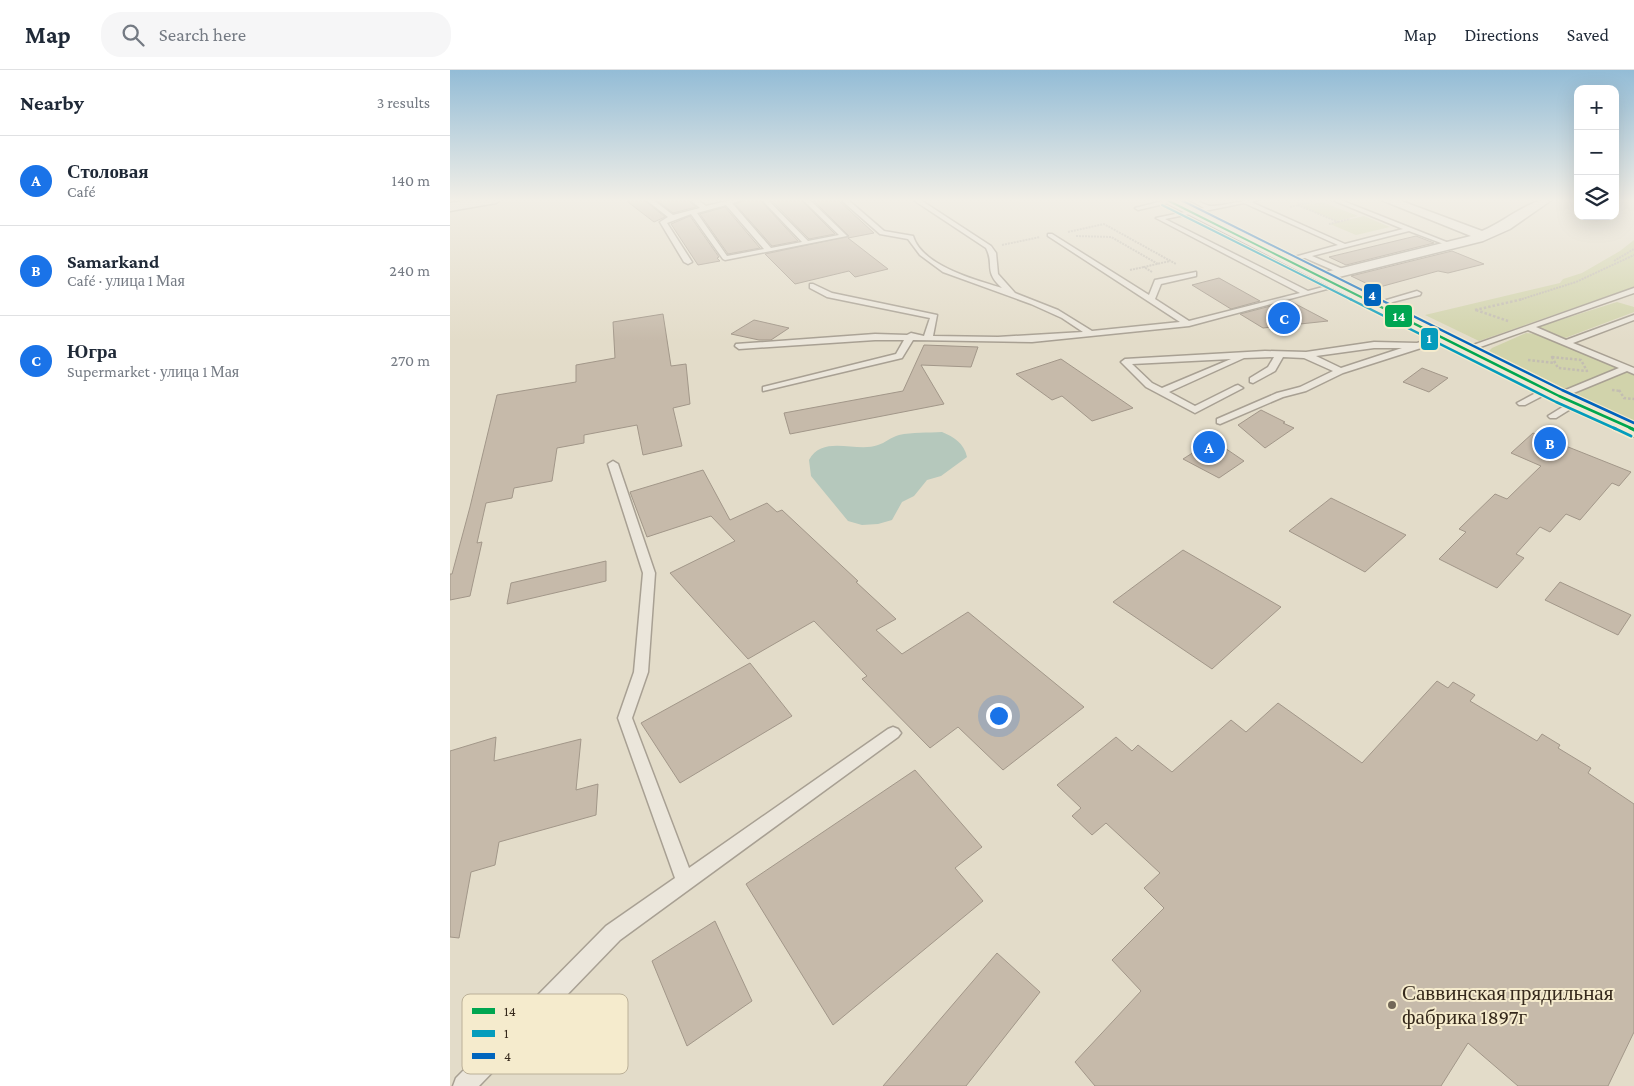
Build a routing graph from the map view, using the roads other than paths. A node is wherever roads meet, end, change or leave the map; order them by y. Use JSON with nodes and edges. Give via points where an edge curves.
{"nodes":[{"id":1,"x":678,"y":246,"type":"edge"},
{"id":2,"x":717,"y":246,"type":"edge"},
{"id":3,"x":766,"y":246,"type":"edge"},
{"id":4,"x":788,"y":246,"type":"edge"},
{"id":5,"x":916,"y":246,"type":"edge"},
{"id":6,"x":987,"y":246,"type":"edge"},
{"id":7,"x":1068,"y":246,"type":"edge"},
{"id":8,"x":1215,"y":246,"type":"edge"},
{"id":9,"x":1264,"y":246,"type":"edge"},
{"id":10,"x":1338,"y":246,"type":"edge"},
{"id":11,"x":1446,"y":246,"type":"edge"},
{"id":12,"x":769,"y":250,"type":"junction"},
{"id":13,"x":1306,"y":256,"type":"junction"},
{"id":14,"x":1288,"y":260,"type":"junction"},
{"id":15,"x":688,"y":262,"type":"dead end"},
{"id":16,"x":1193,"y":274,"type":"road end"},
{"id":17,"x":1334,"y":278,"type":"junction"},
{"id":18,"x":813,"y":286,"type":"dead end"},
{"id":19,"x":1634,"y":290,"type":"edge"},
{"id":20,"x":1307,"y":293,"type":"junction"},
{"id":21,"x":1417,"y":293,"type":"dead end"},
{"id":22,"x":1016,"y":295,"type":"junction"},
{"id":23,"x":1151,"y":299,"type":"junction"},
{"id":24,"x":1377,"y":304,"type":"junction"},
{"id":25,"x":1634,"y":318,"type":"edge"},
{"id":26,"x":1189,"y":324,"type":"junction"},
{"id":27,"x":1528,"y":327,"type":"junction"},
{"id":28,"x":1090,"y":333,"type":"junction"},
{"id":29,"x":911,"y":336,"type":"junction"},
{"id":30,"x":928,"y":337,"type":"junction"},
{"id":31,"x":1443,"y":338,"type":"junction"},
{"id":32,"x":1565,"y":343,"type":"junction"},
{"id":33,"x":739,"y":346,"type":"dead end"},
{"id":34,"x":1418,"y":346,"type":"junction"},
{"id":35,"x":1466,"y":349,"type":"junction"},
{"id":36,"x":1280,"y":354,"type":"junction"},
{"id":37,"x":1247,"y":355,"type":"junction"},
{"id":38,"x":1306,"y":355,"type":"junction"},
{"id":39,"x":1630,"y":370,"type":"edge"},
{"id":40,"x":1340,"y":371,"type":"junction"},
{"id":41,"x":1253,"y":380,"type":"dead end"},
{"id":42,"x":766,"y":388,"type":"dead end"},
{"id":43,"x":1238,"y":388,"type":"dead end"},
{"id":44,"x":1162,"y":392,"type":"junction"},
{"id":45,"x":1558,"y":401,"type":"junction"},
{"id":46,"x":1522,"y":403,"type":"dead end"},
{"id":47,"x":1220,"y":421,"type":"dead end"},
{"id":48,"x":1634,"y":430,"type":"edge"},
{"id":49,"x":613,"y":464,"type":"dead end"},
{"id":50,"x":893,"y":734,"type":"dead end"},
{"id":51,"x":685,"y":880,"type":"junction"},
{"id":52,"x":554,"y":994,"type":"edge"},
{"id":53,"x":476,"y":1074,"type":"edge"},
{"id":54,"x":464,"y":1086,"type":"edge"}],
"edges":[{"from":1,"to":15,"type":"lane"},
{"from":2,"to":12,"type":"lane","via":[[725,258]]},
{"from":3,"to":12,"type":"lane"},
{"from":4,"to":12,"type":"lane"},
{"from":5,"to":22,"type":"lane","via":[[953,277]]},
{"from":6,"to":22,"type":"lane","via":[[994,256],[993,271],[997,278]]},
{"from":7,"to":23,"type":"lane"},
{"from":8,"to":20,"type":"lane"},
{"from":9,"to":14,"type":"street"},
{"from":10,"to":13,"type":"lane"},
{"from":11,"to":17,"type":"street"},
{"from":13,"to":14,"type":"lane"},
{"from":13,"to":17,"type":"lane"},
{"from":14,"to":17,"type":"street"},
{"from":16,"to":23,"type":"lane","via":[[1158,282]]},
{"from":17,"to":20,"type":"lane"},
{"from":17,"to":24,"type":"street"},
{"from":18,"to":30,"type":"lane","via":[[830,295],[934,317]]},
{"from":19,"to":27,"type":"lane"},
{"from":20,"to":26,"type":"lane"},
{"from":21,"to":24,"type":"lane"},
{"from":22,"to":28,"type":"lane","via":[[1077,323]]},
{"from":23,"to":26,"type":"lane"},
{"from":24,"to":31,"type":"street"},
{"from":25,"to":32,"type":"lane"},
{"from":26,"to":28,"type":"lane"},
{"from":27,"to":32,"type":"lane"},
{"from":27,"to":35,"type":"lane"},
{"from":28,"to":30,"type":"lane","via":[[998,340]]},
{"from":29,"to":30,"type":"lane"},
{"from":29,"to":33,"type":"lane"},
{"from":29,"to":42,"type":"lane","via":[[899,356]]},
{"from":31,"to":34,"type":"lane"},
{"from":31,"to":35,"type":"street"},
{"from":32,"to":39,"type":"lane"},
{"from":34,"to":38,"type":"lane","via":[[1374,345]]},
{"from":34,"to":40,"type":"lane"},
{"from":35,"to":45,"type":"street"},
{"from":36,"to":37,"type":"lane"},
{"from":36,"to":38,"type":"lane"},
{"from":36,"to":41,"type":"lane","via":[[1272,369]]},
{"from":37,"to":44,"type":"lane"},
{"from":37,"to":44,"type":"lane","via":[[1125,362],[1149,385]]},
{"from":38,"to":40,"type":"lane"},
{"from":39,"to":45,"type":"lane"},
{"from":40,"to":47,"type":"lane"},
{"from":43,"to":44,"type":"lane","via":[[1195,410]]},
{"from":45,"to":46,"type":"lane"},
{"from":45,"to":48,"type":"street"},
{"from":49,"to":51,"type":"lane","via":[[649,573],[641,672],[625,718]]},
{"from":50,"to":51,"type":"lane"},
{"from":51,"to":52,"type":"lane","via":[[613,933]]},
{"from":53,"to":54,"type":"lane"}]}
